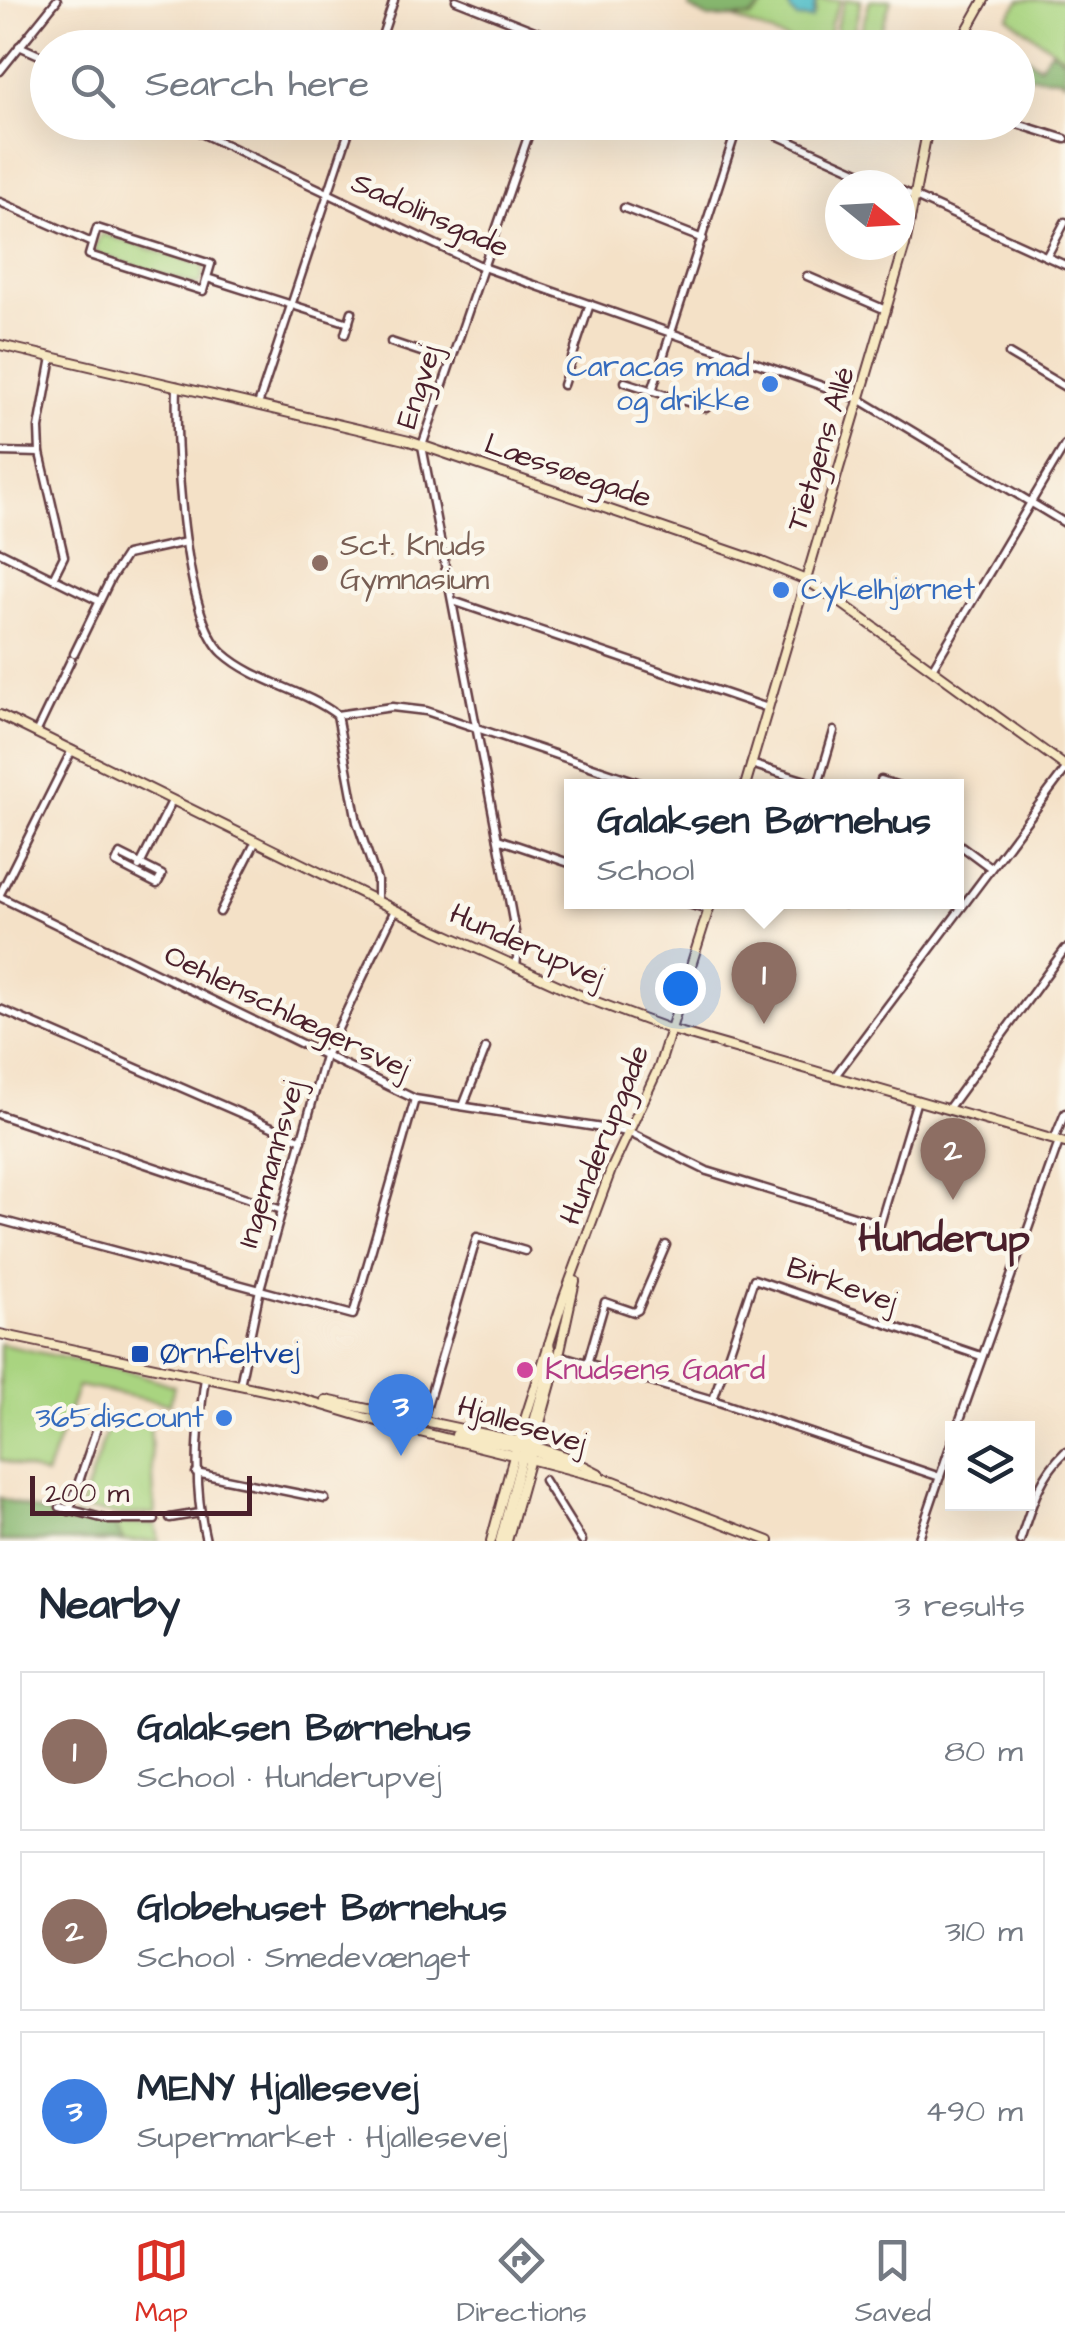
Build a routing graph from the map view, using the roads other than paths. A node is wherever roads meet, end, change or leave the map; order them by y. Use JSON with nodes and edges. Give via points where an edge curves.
{"nodes":[{"id":1,"x":57,"y":0,"type":"edge"},
{"id":2,"x":394,"y":0,"type":"edge"},
{"id":3,"x":456,"y":0,"type":"edge"},
{"id":4,"x":984,"y":0,"type":"edge"},
{"id":5,"x":32,"y":30,"type":"edge"},
{"id":6,"x":384,"y":30,"type":"edge"},
{"id":7,"x":528,"y":30,"type":"edge"},
{"id":8,"x":967,"y":30,"type":"edge"},
{"id":9,"x":30,"y":33,"type":"edge"},
{"id":10,"x":19,"y":46,"type":"junction"},
{"id":11,"x":30,"y":51,"type":"edge"},
{"id":12,"x":0,"y":71,"type":"edge"},
{"id":13,"x":1035,"y":129,"type":"edge"},
{"id":14,"x":1065,"y":138,"type":"edge"},
{"id":15,"x":216,"y":140,"type":"edge"},
{"id":16,"x":346,"y":140,"type":"edge"},
{"id":17,"x":527,"y":140,"type":"edge"},
{"id":18,"x":733,"y":140,"type":"edge"},
{"id":19,"x":787,"y":140,"type":"edge"},
{"id":20,"x":926,"y":140,"type":"edge"},
{"id":21,"x":854,"y":170,"type":"edge"},
{"id":22,"x":328,"y":194,"type":"junction"},
{"id":23,"x":915,"y":197,"type":"joint"},
{"id":24,"x":0,"y":202,"type":"edge"},
{"id":25,"x":624,"y":208,"type":"dead end"},
{"id":26,"x":1065,"y":222,"type":"edge"},
{"id":27,"x":703,"y":239,"type":"junction"},
{"id":28,"x":92,"y":243,"type":"junction"},
{"id":29,"x":1048,"y":254,"type":"junction"},
{"id":30,"x":899,"y":260,"type":"edge"},
{"id":31,"x":1065,"y":265,"type":"edge"},
{"id":32,"x":483,"y":267,"type":"junction"},
{"id":33,"x":806,"y":276,"type":"dead end"},
{"id":34,"x":207,"y":278,"type":"junction"},
{"id":35,"x":291,"y":304,"type":"junction"},
{"id":36,"x":590,"y":304,"type":"junction"},
{"id":37,"x":886,"y":310,"type":"junction"},
{"id":38,"x":352,"y":312,"type":"dead end"},
{"id":39,"x":349,"y":323,"type":"junction"},
{"id":40,"x":671,"y":331,"type":"junction"},
{"id":41,"x":345,"y":334,"type":"dead end"},
{"id":42,"x":391,"y":342,"type":"dead end"},
{"id":43,"x":0,"y":345,"type":"edge"},
{"id":44,"x":1008,"y":354,"type":"dead end"},
{"id":45,"x":52,"y":357,"type":"junction"},
{"id":46,"x":450,"y":362,"type":"junction"},
{"id":47,"x":626,"y":382,"type":"dead end"},
{"id":48,"x":563,"y":385,"type":"dead end"},
{"id":49,"x":177,"y":386,"type":"junction"},
{"id":50,"x":1065,"y":387,"type":"edge"},
{"id":51,"x":652,"y":391,"type":"junction"},
{"id":52,"x":860,"y":399,"type":"junction"},
{"id":53,"x":258,"y":404,"type":"junction"},
{"id":54,"x":706,"y":408,"type":"dead end"},
{"id":55,"x":1065,"y":445,"type":"edge"},
{"id":56,"x":422,"y":446,"type":"junction"},
{"id":57,"x":0,"y":452,"type":"edge"},
{"id":58,"x":40,"y":452,"type":"junction"},
{"id":59,"x":1031,"y":502,"type":"junction"},
{"id":60,"x":1065,"y":522,"type":"edge"},
{"id":61,"x":186,"y":542,"type":"junction"},
{"id":62,"x":0,"y":552,"type":"edge"},
{"id":63,"x":53,"y":578,"type":"junction"},
{"id":64,"x":806,"y":580,"type":"junction"},
{"id":65,"x":99,"y":601,"type":"junction"},
{"id":66,"x":452,"y":601,"type":"junction"},
{"id":67,"x":932,"y":669,"type":"junction"},
{"id":68,"x":768,"y":708,"type":"junction"},
{"id":69,"x":0,"y":714,"type":"edge"},
{"id":70,"x":337,"y":715,"type":"junction"},
{"id":71,"x":475,"y":727,"type":"junction"},
{"id":72,"x":834,"y":731,"type":"dead end"},
{"id":73,"x":36,"y":732,"type":"junction"},
{"id":74,"x":72,"y":750,"type":"junction"},
{"id":75,"x":751,"y":764,"type":"junction"},
{"id":76,"x":1065,"y":768,"type":"edge"},
{"id":77,"x":628,"y":779,"type":"edge"},
{"id":78,"x":747,"y":779,"type":"edge"},
{"id":79,"x":797,"y":779,"type":"edge"},
{"id":80,"x":820,"y":779,"type":"edge"},
{"id":81,"x":172,"y":801,"type":"junction"},
{"id":82,"x":498,"y":839,"type":"junction"},
{"id":83,"x":256,"y":841,"type":"junction"},
{"id":84,"x":964,"y":848,"type":"edge"},
{"id":85,"x":564,"y":861,"type":"edge"},
{"id":86,"x":141,"y":864,"type":"junction"},
{"id":87,"x":990,"y":868,"type":"junction"},
{"id":88,"x":136,"y":873,"type":"junction"},
{"id":89,"x":0,"y":896,"type":"edge"},
{"id":90,"x":377,"y":901,"type":"junction"},
{"id":91,"x":964,"y":903,"type":"edge"},
{"id":92,"x":708,"y":909,"type":"edge"},
{"id":93,"x":959,"y":909,"type":"edge"},
{"id":94,"x":394,"y":910,"type":"junction"},
{"id":95,"x":220,"y":912,"type":"dead end"},
{"id":96,"x":1065,"y":948,"type":"edge"},
{"id":97,"x":516,"y":968,"type":"junction"},
{"id":98,"x":0,"y":1009,"type":"edge"},
{"id":99,"x":672,"y":1030,"type":"junction"},
{"id":100,"x":486,"y":1048,"type":"dead end"},
{"id":101,"x":325,"y":1056,"type":"junction"},
{"id":102,"x":834,"y":1076,"type":"junction"},
{"id":103,"x":415,"y":1099,"type":"junction"},
{"id":104,"x":917,"y":1100,"type":"junction"},
{"id":105,"x":462,"y":1106,"type":"junction"},
{"id":106,"x":948,"y":1109,"type":"junction"},
{"id":107,"x":1065,"y":1113,"type":"edge"},
{"id":108,"x":0,"y":1115,"type":"edge"},
{"id":109,"x":628,"y":1132,"type":"junction"},
{"id":110,"x":302,"y":1140,"type":"junction"},
{"id":111,"x":1059,"y":1142,"type":"edge"},
{"id":112,"x":282,"y":1210,"type":"junction"},
{"id":113,"x":0,"y":1220,"type":"edge"},
{"id":114,"x":666,"y":1245,"type":"dead end"},
{"id":115,"x":525,"y":1252,"type":"dead end"},
{"id":116,"x":580,"y":1257,"type":"junction"},
{"id":117,"x":260,"y":1289,"type":"junction"},
{"id":118,"x":0,"y":1334,"type":"edge"},
{"id":119,"x":559,"y":1355,"type":"junction"},
{"id":120,"x":981,"y":1356,"type":"junction"},
{"id":121,"x":587,"y":1364,"type":"junction"},
{"id":122,"x":206,"y":1378,"type":"junction"},
{"id":123,"x":240,"y":1385,"type":"junction"},
{"id":124,"x":296,"y":1396,"type":"junction"},
{"id":125,"x":713,"y":1400,"type":"junction"},
{"id":126,"x":100,"y":1418,"type":"dead end"},
{"id":127,"x":423,"y":1419,"type":"junction"},
{"id":128,"x":958,"y":1421,"type":"edge"},
{"id":129,"x":424,"y":1433,"type":"junction"},
{"id":130,"x":524,"y":1450,"type":"junction"},
{"id":131,"x":1065,"y":1452,"type":"edge"},
{"id":132,"x":945,"y":1463,"type":"edge"},
{"id":133,"x":196,"y":1474,"type":"junction"},
{"id":134,"x":940,"y":1478,"type":"junction"},
{"id":135,"x":544,"y":1480,"type":"dead end"},
{"id":136,"x":614,"y":1481,"type":"junction"},
{"id":137,"x":326,"y":1498,"type":"dead end"},
{"id":138,"x":60,"y":1507,"type":"dead end"},
{"id":139,"x":70,"y":1511,"type":"junction"},
{"id":140,"x":200,"y":1514,"type":"junction"},
{"id":141,"x":170,"y":1518,"type":"dead end"},
{"id":142,"x":155,"y":1520,"type":"dead end"},
{"id":143,"x":206,"y":1541,"type":"edge"},
{"id":144,"x":491,"y":1541,"type":"edge"},
{"id":145,"x":503,"y":1541,"type":"edge"},
{"id":146,"x":582,"y":1541,"type":"edge"},
{"id":147,"x":770,"y":1541,"type":"edge"},
{"id":148,"x":918,"y":1541,"type":"edge"},
{"id":149,"x":1020,"y":1541,"type":"edge"}],
"edges":[{"from":1,"to":5,"type":"street"},
{"from":2,"to":6,"type":"street"},
{"from":3,"to":7,"type":"street"},
{"from":4,"to":8,"type":"street"},
{"from":9,"to":10,"type":"street"},
{"from":10,"to":11,"type":"street"},
{"from":10,"to":12,"type":"street"},
{"from":13,"to":14,"type":"street"},
{"from":15,"to":22,"type":"street","name":"Sadolinsgade"},
{"from":16,"to":22,"type":"street"},
{"from":17,"to":32,"type":"street","name":"Engvej"},
{"from":18,"to":27,"type":"street"},
{"from":19,"to":21,"type":"street"},
{"from":20,"to":23,"type":"street","name":"Tietgens Allé"},
{"from":22,"to":32,"type":"street","name":"Sadolinsgade"},
{"from":22,"to":35,"type":"street"},
{"from":23,"to":29,"type":"street"},
{"from":24,"to":28,"type":"street"},
{"from":25,"to":27,"type":"street"},
{"from":26,"to":29,"type":"street"},
{"from":27,"to":40,"type":"street"},
{"from":28,"to":34,"type":"street","via":[[89,255],[203,291]]},
{"from":28,"to":34,"type":"street","via":[[97,228],[212,264]]},
{"from":29,"to":31,"type":"street"},
{"from":30,"to":37,"type":"street","name":"Tietgens Allé"},
{"from":32,"to":36,"type":"street","name":"Sadolinsgade"},
{"from":32,"to":46,"type":"street","name":"Engvej"},
{"from":33,"to":37,"type":"street"},
{"from":34,"to":35,"type":"street"},
{"from":35,"to":39,"type":"street"},
{"from":35,"to":53,"type":"street"},
{"from":36,"to":40,"type":"street","name":"Sadolinsgade"},
{"from":36,"to":48,"type":"street"},
{"from":37,"to":52,"type":"street","name":"Tietgens Allé"},
{"from":38,"to":39,"type":"street"},
{"from":39,"to":41,"type":"street"},
{"from":40,"to":51,"type":"street"},
{"from":40,"to":52,"type":"street","name":"Sadolinsgade"},
{"from":42,"to":46,"type":"street"},
{"from":43,"to":45,"type":"street","name":"Læssøegade"},
{"from":44,"to":50,"type":"street"},
{"from":45,"to":49,"type":"street","name":"Læssøegade"},
{"from":45,"to":58,"type":"street"},
{"from":46,"to":56,"type":"street","name":"Engvej"},
{"from":47,"to":51,"type":"street"},
{"from":49,"to":53,"type":"street","name":"Læssøegade"},
{"from":49,"to":61,"type":"street"},
{"from":51,"to":54,"type":"street"},
{"from":52,"to":59,"type":"street","name":"Sadolinsgade"},
{"from":52,"to":64,"type":"street","name":"Tietgens Allé"},
{"from":53,"to":56,"type":"street","name":"Læssøegade"},
{"from":55,"to":59,"type":"street"},
{"from":56,"to":64,"type":"street","name":"Læssøegade"},
{"from":56,"to":66,"type":"street","name":"Engvej"},
{"from":57,"to":58,"type":"street"},
{"from":58,"to":63,"type":"street","via":[[64,556]]},
{"from":59,"to":60,"type":"street","name":"Sadolinsgade"},
{"from":59,"to":67,"type":"street"},
{"from":61,"to":65,"type":"street","via":[[126,556]]},
{"from":61,"to":70,"type":"street","via":[[205,624],[218,646],[235,662]]},
{"from":62,"to":63,"type":"street"},
{"from":63,"to":65,"type":"street"},
{"from":64,"to":67,"type":"street","name":"Læssøegade"},
{"from":64,"to":68,"type":"street","name":"Tietgens Allé"},
{"from":65,"to":73,"type":"street"},
{"from":66,"to":68,"type":"street"},
{"from":66,"to":71,"type":"street","name":"Engvej"},
{"from":67,"to":76,"type":"street","name":"Læssøegade"},
{"from":68,"to":75,"type":"street","name":"Tietgens Allé"},
{"from":69,"to":73,"type":"street","name":"Hunderupvej"},
{"from":70,"to":71,"type":"street","via":[[409,707]]},
{"from":70,"to":90,"type":"street"},
{"from":71,"to":77,"type":"street"},
{"from":71,"to":82,"type":"street","name":"Engvej"},
{"from":72,"to":80,"type":"street"},
{"from":73,"to":74,"type":"street","name":"Hunderupvej"},
{"from":74,"to":81,"type":"street","name":"Hunderupvej"},
{"from":74,"to":89,"type":"street"},
{"from":75,"to":78,"type":"street","name":"Tietgens Allé"},
{"from":75,"to":79,"type":"street"},
{"from":76,"to":87,"type":"street"},
{"from":81,"to":83,"type":"street","name":"Hunderupvej"},
{"from":81,"to":86,"type":"street"},
{"from":82,"to":85,"type":"street"},
{"from":82,"to":97,"type":"street","name":"Engvej"},
{"from":83,"to":90,"type":"street","name":"Hunderupvej"},
{"from":83,"to":95,"type":"street"},
{"from":84,"to":87,"type":"street"},
{"from":86,"to":88,"type":"street"},
{"from":86,"to":88,"type":"street","via":[[120,854],[116,863]]},
{"from":86,"to":88,"type":"street","via":[[162,874],[157,884]]},
{"from":87,"to":91,"type":"street"},
{"from":89,"to":101,"type":"street","name":"Oehlenschlægersvej"},
{"from":90,"to":94,"type":"street","name":"Hunderupvej"},
{"from":92,"to":99,"type":"street"},
{"from":93,"to":102,"type":"street"},
{"from":94,"to":97,"type":"street","name":"Hunderupvej"},
{"from":94,"to":101,"type":"street","name":"Ingemannsvej"},
{"from":96,"to":106,"type":"street"},
{"from":97,"to":99,"type":"street","name":"Hunderupvej"},
{"from":98,"to":110,"type":"street"},
{"from":99,"to":102,"type":"street","name":"Hunderupvej"},
{"from":99,"to":109,"type":"street","name":"Hunderupgade"},
{"from":100,"to":105,"type":"street"},
{"from":101,"to":103,"type":"street","name":"Oehlenschlægersvej"},
{"from":101,"to":110,"type":"street","name":"Ingemannsvej"},
{"from":102,"to":104,"type":"street","name":"Hunderupvej"},
{"from":103,"to":105,"type":"street","name":"Oehlenschlægersvej"},
{"from":103,"to":117,"type":"street","via":[[353,1315]]},
{"from":104,"to":106,"type":"street","name":"Hunderupvej"},
{"from":104,"to":109,"type":"street","name":"Oehlenschlægersvej","via":[[880,1224],[706,1171]]},
{"from":105,"to":109,"type":"street","name":"Oehlenschlægersvej"},
{"from":106,"to":111,"type":"street","name":"Hunderupvej"},
{"from":107,"to":111,"type":"street"},
{"from":108,"to":112,"type":"street"},
{"from":109,"to":116,"type":"street","name":"Hunderupgade"},
{"from":110,"to":112,"type":"street","name":"Ingemannsvej"},
{"from":111,"to":120,"type":"street"},
{"from":112,"to":117,"type":"street","name":"Ingemannsvej"},
{"from":113,"to":117,"type":"street"},
{"from":114,"to":121,"type":"street","via":[[638,1310],[605,1302]]},
{"from":115,"to":127,"type":"street","via":[[477,1237]]},
{"from":116,"to":119,"type":"street","name":"Hunderupgade"},
{"from":116,"to":130,"type":"street","name":"Hunderupgade","via":[[549,1344],[552,1356]]},
{"from":117,"to":123,"type":"street","name":"Ingemannsvej"},
{"from":118,"to":122,"type":"street","name":"Hjallesevej"},
{"from":119,"to":121,"type":"street"},
{"from":119,"to":130,"type":"street","name":"Hunderupgade"},
{"from":120,"to":125,"type":"street","name":"Birkevej","via":[[754,1278]]},
{"from":120,"to":128,"type":"street"},
{"from":121,"to":125,"type":"street"},
{"from":122,"to":123,"type":"street","name":"Hjallesevej"},
{"from":122,"to":133,"type":"street"},
{"from":123,"to":124,"type":"street","name":"Hjallesevej"},
{"from":124,"to":127,"type":"street","name":"Hjallesevej"},
{"from":124,"to":129,"type":"street","name":"Hjallesevej"},
{"from":125,"to":134,"type":"street"},
{"from":126,"to":139,"type":"street"},
{"from":127,"to":129,"type":"street"},
{"from":127,"to":130,"type":"street","name":"Hjallesevej"},
{"from":129,"to":130,"type":"street","name":"Hjallesevej"},
{"from":130,"to":136,"type":"street","name":"Hjallesevej"},
{"from":130,"to":136,"type":"street","name":"Hjallesevej"},
{"from":130,"to":144,"type":"street"},
{"from":130,"to":145,"type":"street"},
{"from":131,"to":149,"type":"street","via":[[1039,1484]]},
{"from":132,"to":134,"type":"street"},
{"from":133,"to":137,"type":"street"},
{"from":133,"to":140,"type":"street"},
{"from":134,"to":148,"type":"street"},
{"from":135,"to":146,"type":"street"},
{"from":136,"to":147,"type":"street","name":"Hjallesevej"},
{"from":138,"to":139,"type":"street"},
{"from":139,"to":142,"type":"street"},
{"from":140,"to":141,"type":"street"},
{"from":140,"to":143,"type":"street"}]}
